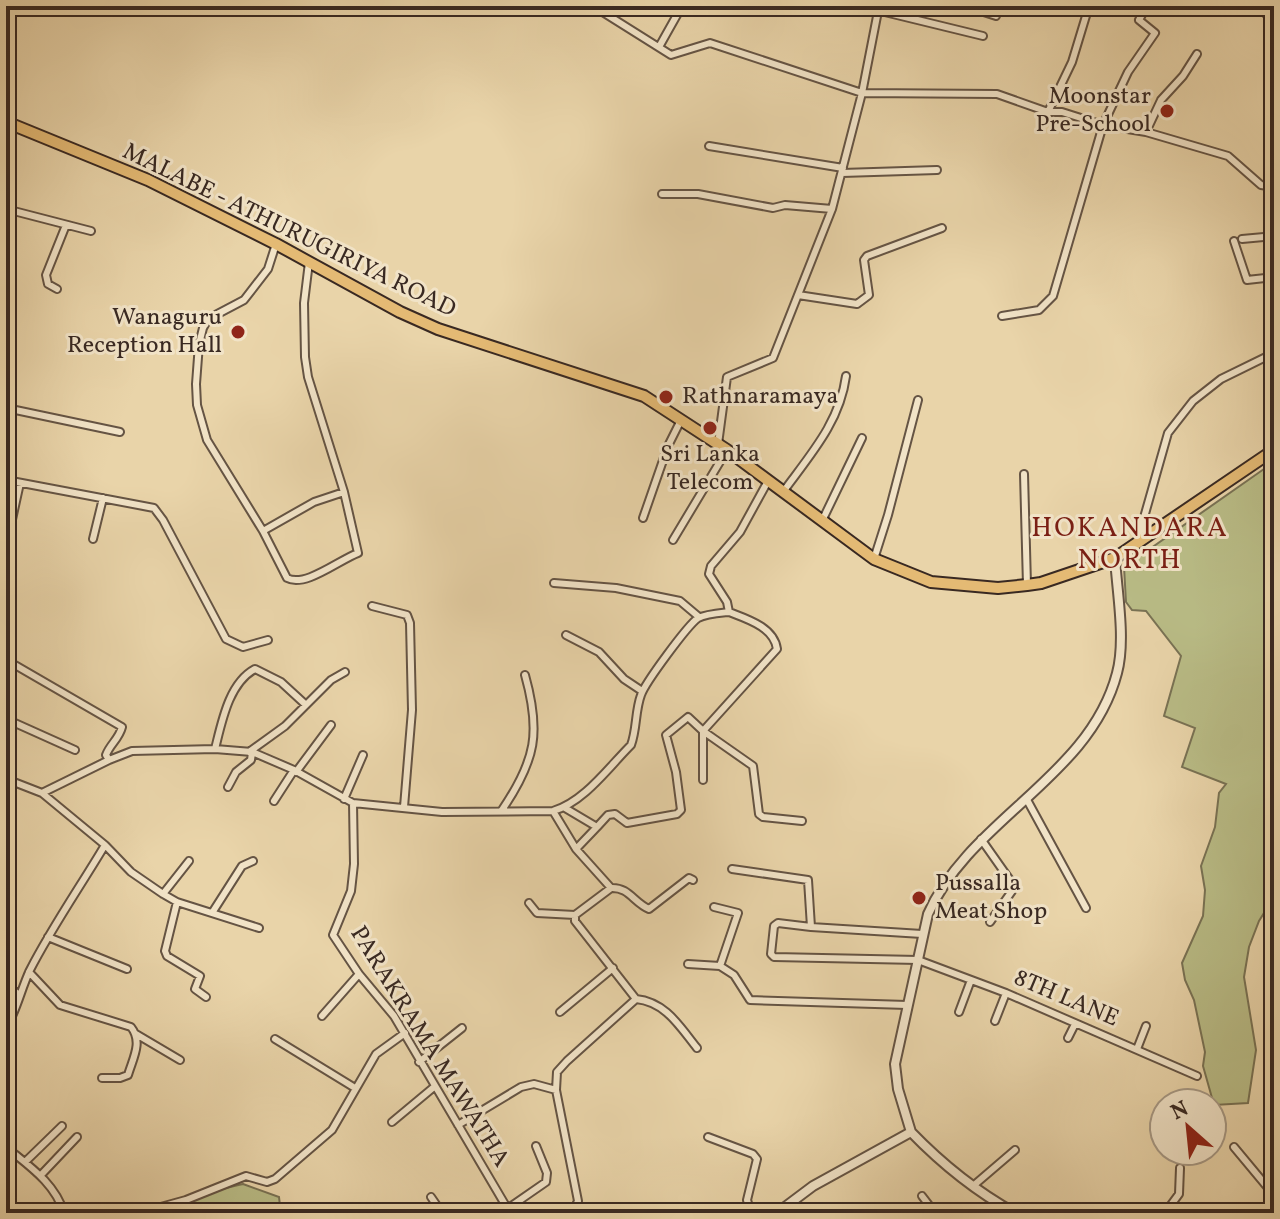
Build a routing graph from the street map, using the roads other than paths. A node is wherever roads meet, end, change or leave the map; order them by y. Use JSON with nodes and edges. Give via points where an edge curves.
{"nodes":[{"id":1,"x":593,"y":6,"type":"edge"},
{"id":2,"x":682,"y":6,"type":"edge"},
{"id":3,"x":860,"y":6,"type":"edge"},
{"id":4,"x":965,"y":6,"type":"edge"},
{"id":5,"x":1089,"y":6,"type":"edge"},
{"id":6,"x":1257,"y":6,"type":"edge"},
{"id":7,"x":878,"y":8,"type":"edge"},
{"id":8,"x":1145,"y":9,"type":"dead end"},
{"id":9,"x":996,"y":16,"type":"dead end"},
{"id":10,"x":1274,"y":21,"type":"edge"},
{"id":11,"x":983,"y":36,"type":"dead end"},
{"id":12,"x":659,"y":47,"type":"junction"},
{"id":13,"x":1197,"y":54,"type":"dead end"},
{"id":14,"x":862,"y":93,"type":"junction"},
{"id":15,"x":1048,"y":112,"type":"junction"},
{"id":16,"x":6,"y":122,"type":"edge"},
{"id":17,"x":1103,"y":125,"type":"junction"},
{"id":18,"x":1146,"y":132,"type":"junction"},
{"id":19,"x":709,"y":146,"type":"dead end"},
{"id":20,"x":842,"y":170,"type":"junction"},
{"id":21,"x":937,"y":170,"type":"dead end"},
{"id":22,"x":1274,"y":187,"type":"edge"},
{"id":23,"x":662,"y":194,"type":"dead end"},
{"id":24,"x":6,"y":209,"type":"edge"},
{"id":25,"x":832,"y":209,"type":"junction"},
{"id":26,"x":66,"y":225,"type":"junction"},
{"id":27,"x":942,"y":228,"type":"dead end"},
{"id":28,"x":91,"y":231,"type":"dead end"},
{"id":29,"x":1274,"y":236,"type":"edge"},
{"id":30,"x":276,"y":244,"type":"junction"},
{"id":31,"x":309,"y":262,"type":"junction"},
{"id":32,"x":1274,"y":277,"type":"edge"},
{"id":33,"x":57,"y":289,"type":"dead end"},
{"id":34,"x":798,"y":295,"type":"junction"},
{"id":35,"x":1002,"y":316,"type":"dead end"},
{"id":36,"x":1274,"y":353,"type":"edge"},
{"id":37,"x":846,"y":376,"type":"dead end"},
{"id":38,"x":918,"y":400,"type":"dead end"},
{"id":39,"x":6,"y":408,"type":"edge"},
{"id":40,"x":681,"y":420,"type":"junction"},
{"id":41,"x":120,"y":432,"type":"dead end"},
{"id":42,"x":862,"y":438,"type":"dead end"},
{"id":43,"x":722,"y":447,"type":"junction"},
{"id":44,"x":1274,"y":450,"type":"edge"},
{"id":45,"x":1024,"y":474,"type":"dead end"},
{"id":46,"x":6,"y":480,"type":"edge"},
{"id":47,"x":768,"y":481,"type":"junction"},
{"id":48,"x":20,"y":483,"type":"junction"},
{"id":49,"x":344,"y":492,"type":"junction"},
{"id":50,"x":783,"y":492,"type":"junction"},
{"id":51,"x":103,"y":498,"type":"junction"},
{"id":52,"x":643,"y":518,"type":"dead end"},
{"id":53,"x":822,"y":521,"type":"junction"},
{"id":54,"x":263,"y":531,"type":"junction"},
{"id":55,"x":93,"y":539,"type":"dead end"},
{"id":56,"x":673,"y":540,"type":"dead end"},
{"id":57,"x":1137,"y":542,"type":"junction"},
{"id":58,"x":6,"y":547,"type":"edge"},
{"id":59,"x":1115,"y":558,"type":"junction"},
{"id":60,"x":874,"y":559,"type":"junction"},
{"id":61,"x":554,"y":583,"type":"dead end"},
{"id":62,"x":1027,"y":585,"type":"junction"},
{"id":63,"x":372,"y":606,"type":"dead end"},
{"id":64,"x":729,"y":612,"type":"junction"},
{"id":65,"x":699,"y":617,"type":"junction"},
{"id":66,"x":566,"y":635,"type":"dead end"},
{"id":67,"x":268,"y":640,"type":"dead end"},
{"id":68,"x":345,"y":672,"type":"dead end"},
{"id":69,"x":525,"y":675,"type":"dead end"},
{"id":70,"x":6,"y":681,"type":"edge"},
{"id":71,"x":642,"y":691,"type":"junction"},
{"id":72,"x":306,"y":705,"type":"junction"},
{"id":73,"x":6,"y":719,"type":"edge"},
{"id":74,"x":331,"y":725,"type":"dead end"},
{"id":75,"x":703,"y":731,"type":"junction"},
{"id":76,"x":215,"y":749,"type":"junction"},
{"id":77,"x":75,"y":750,"type":"dead end"},
{"id":78,"x":251,"y":752,"type":"junction"},
{"id":79,"x":363,"y":755,"type":"dead end"},
{"id":80,"x":109,"y":760,"type":"junction"},
{"id":81,"x":295,"y":771,"type":"junction"},
{"id":82,"x":6,"y":779,"type":"edge"},
{"id":83,"x":703,"y":780,"type":"dead end"},
{"id":84,"x":228,"y":787,"type":"dead end"},
{"id":85,"x":42,"y":793,"type":"junction"},
{"id":86,"x":1026,"y":798,"type":"junction"},
{"id":87,"x":344,"y":799,"type":"junction"},
{"id":88,"x":274,"y":801,"type":"dead end"},
{"id":89,"x":353,"y":803,"type":"junction"},
{"id":90,"x":404,"y":807,"type":"junction"},
{"id":91,"x":565,"y":808,"type":"junction"},
{"id":92,"x":502,"y":810,"type":"junction"},
{"id":93,"x":553,"y":811,"type":"junction"},
{"id":94,"x":802,"y":821,"type":"dead end"},
{"id":95,"x":597,"y":827,"type":"junction"},
{"id":96,"x":981,"y":839,"type":"junction"},
{"id":97,"x":105,"y":845,"type":"junction"},
{"id":98,"x":576,"y":849,"type":"junction"},
{"id":99,"x":189,"y":861,"type":"dead end"},
{"id":100,"x":253,"y":861,"type":"dead end"},
{"id":101,"x":732,"y":869,"type":"dead end"},
{"id":102,"x":693,"y":880,"type":"dead end"},
{"id":103,"x":611,"y":888,"type":"junction"},
{"id":104,"x":163,"y":894,"type":"junction"},
{"id":105,"x":177,"y":902,"type":"junction"},
{"id":106,"x":529,"y":903,"type":"dead end"},
{"id":107,"x":714,"y":907,"type":"dead end"},
{"id":108,"x":1086,"y":908,"type":"dead end"},
{"id":109,"x":212,"y":913,"type":"junction"},
{"id":110,"x":575,"y":915,"type":"junction"},
{"id":111,"x":990,"y":922,"type":"dead end"},
{"id":112,"x":811,"y":927,"type":"junction"},
{"id":113,"x":259,"y":928,"type":"dead end"},
{"id":114,"x":922,"y":934,"type":"junction"},
{"id":115,"x":48,"y":937,"type":"junction"},
{"id":116,"x":918,"y":960,"type":"junction"},
{"id":117,"x":688,"y":964,"type":"dead end"},
{"id":118,"x":720,"y":966,"type":"junction"},
{"id":119,"x":613,"y":968,"type":"junction"},
{"id":120,"x":127,"y":969,"type":"dead end"},
{"id":121,"x":29,"y":972,"type":"junction"},
{"id":122,"x":359,"y":974,"type":"junction"},
{"id":123,"x":971,"y":980,"type":"junction"},
{"id":124,"x":6,"y":984,"type":"edge"},
{"id":125,"x":1006,"y":993,"type":"junction"},
{"id":126,"x":19,"y":995,"type":"junction"},
{"id":127,"x":206,"y":997,"type":"dead end"},
{"id":128,"x":636,"y":999,"type":"junction"},
{"id":129,"x":907,"y":1005,"type":"junction"},
{"id":130,"x":560,"y":1012,"type":"dead end"},
{"id":131,"x":959,"y":1012,"type":"dead end"},
{"id":132,"x":322,"y":1016,"type":"dead end"},
{"id":133,"x":995,"y":1021,"type":"dead end"},
{"id":134,"x":1075,"y":1024,"type":"junction"},
{"id":135,"x":1146,"y":1026,"type":"dead end"},
{"id":136,"x":6,"y":1028,"type":"edge"},
{"id":137,"x":462,"y":1028,"type":"dead end"},
{"id":138,"x":405,"y":1033,"type":"junction"},
{"id":139,"x":136,"y":1034,"type":"junction"},
{"id":140,"x":1068,"y":1038,"type":"dead end"},
{"id":141,"x":275,"y":1039,"type":"dead end"},
{"id":142,"x":697,"y":1048,"type":"dead end"},
{"id":143,"x":1137,"y":1049,"type":"junction"},
{"id":144,"x":180,"y":1060,"type":"dead end"},
{"id":145,"x":419,"y":1062,"type":"junction"},
{"id":146,"x":1197,"y":1076,"type":"dead end"},
{"id":147,"x":102,"y":1078,"type":"dead end"},
{"id":148,"x":434,"y":1087,"type":"junction"},
{"id":149,"x":355,"y":1088,"type":"junction"},
{"id":150,"x":556,"y":1090,"type":"junction"},
{"id":151,"x":392,"y":1122,"type":"dead end"},
{"id":152,"x":458,"y":1125,"type":"junction"},
{"id":153,"x":62,"y":1126,"type":"dead end"},
{"id":154,"x":911,"y":1132,"type":"junction"},
{"id":155,"x":77,"y":1137,"type":"dead end"},
{"id":156,"x":708,"y":1137,"type":"dead end"},
{"id":157,"x":536,"y":1146,"type":"dead end"},
{"id":158,"x":6,"y":1147,"type":"edge"},
{"id":159,"x":1234,"y":1147,"type":"dead end"},
{"id":160,"x":1015,"y":1150,"type":"dead end"},
{"id":161,"x":25,"y":1162,"type":"junction"},
{"id":162,"x":1180,"y":1168,"type":"dead end"},
{"id":163,"x":41,"y":1175,"type":"junction"},
{"id":164,"x":973,"y":1186,"type":"junction"},
{"id":165,"x":922,"y":1196,"type":"dead end"},
{"id":166,"x":1274,"y":1196,"type":"edge"},
{"id":167,"x":431,"y":1197,"type":"dead end"},
{"id":168,"x":509,"y":1211,"type":"edge"},
{"id":169,"x":64,"y":1213,"type":"edge"},
{"id":170,"x":139,"y":1213,"type":"edge"},
{"id":171,"x":442,"y":1213,"type":"edge"},
{"id":172,"x":572,"y":1213,"type":"edge"},
{"id":173,"x":751,"y":1213,"type":"edge"},
{"id":174,"x":777,"y":1213,"type":"edge"},
{"id":175,"x":935,"y":1213,"type":"edge"},
{"id":176,"x":1015,"y":1213,"type":"edge"},
{"id":177,"x":1165,"y":1213,"type":"edge"},
{"id":178,"x":1265,"y":1213,"type":"edge"}],
"edges":[{"from":1,"to":12,"type":"street"},
{"from":2,"to":12,"type":"street"},
{"from":3,"to":7,"type":"street"},
{"from":4,"to":9,"type":"street"},
{"from":5,"to":15,"type":"street","via":[[1072,62]]},
{"from":6,"to":10,"type":"street"},
{"from":7,"to":11,"type":"street"},
{"from":7,"to":14,"type":"street"},
{"from":8,"to":17,"type":"street","via":[[1139,20],[1155,33],[1128,72]]},
{"from":12,"to":14,"type":"street","via":[[671,55],[710,43]]},
{"from":13,"to":18,"type":"street","via":[[1161,100]]},
{"from":14,"to":15,"type":"street","via":[[997,94]]},
{"from":14,"to":20,"type":"street"},
{"from":15,"to":17,"type":"street"},
{"from":16,"to":30,"type":"main road","name":"MALABE - ATHURUGIRIYA ROAD","via":[[148,180]]},
{"from":17,"to":18,"type":"street"},
{"from":17,"to":35,"type":"street","via":[[1053,296],[1039,310]]},
{"from":18,"to":22,"type":"street","via":[[1228,156],[1261,185]]},
{"from":19,"to":20,"type":"street"},
{"from":20,"to":21,"type":"street"},
{"from":20,"to":25,"type":"street"},
{"from":23,"to":25,"type":"street","via":[[698,194],[773,208]]},
{"from":24,"to":26,"type":"street"},
{"from":25,"to":34,"type":"street"},
{"from":26,"to":28,"type":"street"},
{"from":26,"to":33,"type":"street","via":[[46,275]]},
{"from":27,"to":34,"type":"street","via":[[867,256],[869,295],[857,304]]},
{"from":29,"to":32,"type":"street","via":[[1238,240],[1247,280]]},
{"from":30,"to":31,"type":"main road","name":"MALABE - ATHURUGIRIYA ROAD"},
{"from":30,"to":54,"type":"street","via":[[268,269],[244,300],[208,319],[199,344],[196,384],[207,440]]},
{"from":31,"to":40,"type":"main road","name":"MALABE - ATHURUGIRIYA ROAD","via":[[438,329],[631,390]]},
{"from":31,"to":49,"type":"street","via":[[304,303],[308,377]]},
{"from":34,"to":43,"type":"street","via":[[773,358],[727,377]]},
{"from":36,"to":57,"type":"street","via":[[1221,379],[1193,401],[1168,433]]},
{"from":37,"to":50,"type":"street","via":[[829,429]]},
{"from":38,"to":60,"type":"street"},
{"from":39,"to":41,"type":"street"},
{"from":40,"to":43,"type":"main road","name":"MALABE - ATHURUGIRIYA ROAD"},
{"from":40,"to":52,"type":"street"},
{"from":42,"to":53,"type":"street"},
{"from":43,"to":47,"type":"main road","name":"MALABE - ATHURUGIRIYA ROAD"},
{"from":43,"to":56,"type":"street"},
{"from":44,"to":57,"type":"main road","name":"MALABE - ATHURUGIRIYA ROAD"},
{"from":45,"to":62,"type":"street"},
{"from":46,"to":48,"type":"street"},
{"from":47,"to":50,"type":"main road","name":"MALABE - ATHURUGIRIYA ROAD"},
{"from":47,"to":64,"type":"street","via":[[740,532],[711,566],[709,574]]},
{"from":48,"to":51,"type":"street"},
{"from":48,"to":58,"type":"street"},
{"from":49,"to":54,"type":"street","via":[[314,502]]},
{"from":49,"to":54,"type":"street","via":[[358,553],[306,580],[287,578]]},
{"from":50,"to":53,"type":"main road","name":"MALABE - ATHURUGIRIYA ROAD"},
{"from":51,"to":55,"type":"street"},
{"from":51,"to":67,"type":"street","via":[[154,508],[226,639],[243,647]]},
{"from":53,"to":60,"type":"main road","name":"MALABE - ATHURUGIRIYA ROAD"},
{"from":57,"to":59,"type":"main road","name":"MALABE - ATHURUGIRIYA ROAD"},
{"from":59,"to":62,"type":"main road","name":"MALABE - ATHURUGIRIYA ROAD"},
{"from":59,"to":86,"type":"street","via":[[1121,651],[1112,689],[1071,755]]},
{"from":60,"to":62,"type":"main road","name":"MALABE - ATHURUGIRIYA ROAD","via":[[931,582]]},
{"from":61,"to":65,"type":"street","via":[[680,601]]},
{"from":63,"to":90,"type":"street","via":[[407,615],[410,623],[412,710]]},
{"from":64,"to":65,"type":"street"},
{"from":64,"to":75,"type":"street","via":[[766,629],[777,649]]},
{"from":65,"to":71,"type":"street"},
{"from":66,"to":71,"type":"street","via":[[599,652]]},
{"from":68,"to":72,"type":"street"},
{"from":69,"to":92,"type":"street","via":[[536,729],[530,758]]},
{"from":70,"to":80,"type":"street","via":[[9,666],[15,665],[122,727],[106,755]]},
{"from":71,"to":91,"type":"street","via":[[631,745]]},
{"from":72,"to":76,"type":"street","via":[[281,682],[255,669],[243,675],[233,691]]},
{"from":72,"to":78,"type":"street"},
{"from":73,"to":77,"type":"street"},
{"from":74,"to":81,"type":"street"},
{"from":75,"to":83,"type":"street"},
{"from":75,"to":94,"type":"street","via":[[753,766],[759,814]]},
{"from":75,"to":95,"type":"street","via":[[688,717],[666,735],[676,772],[681,810],[677,814],[627,823],[608,815]]},
{"from":76,"to":78,"type":"street"},
{"from":76,"to":80,"type":"street","via":[[132,751]]},
{"from":78,"to":81,"type":"street"},
{"from":78,"to":84,"type":"street","via":[[251,760]]},
{"from":79,"to":87,"type":"street"},
{"from":80,"to":85,"type":"street"},
{"from":81,"to":87,"type":"street"},
{"from":81,"to":88,"type":"street"},
{"from":82,"to":85,"type":"street"},
{"from":85,"to":97,"type":"street"},
{"from":86,"to":96,"type":"street"},
{"from":86,"to":108,"type":"street"},
{"from":87,"to":89,"type":"street"},
{"from":89,"to":90,"type":"street"},
{"from":89,"to":122,"type":"street","name":"PARAKRAMA MAWATHA","via":[[351,891],[333,935]]},
{"from":90,"to":92,"type":"street"},
{"from":91,"to":93,"type":"street"},
{"from":91,"to":95,"type":"street"},
{"from":92,"to":93,"type":"street"},
{"from":93,"to":98,"type":"street"},
{"from":95,"to":98,"type":"street"},
{"from":96,"to":111,"type":"street","via":[[1012,883]]},
{"from":96,"to":114,"type":"street","via":[[937,893]]},
{"from":97,"to":104,"type":"street"},
{"from":97,"to":115,"type":"street"},
{"from":98,"to":103,"type":"street"},
{"from":99,"to":104,"type":"street"},
{"from":100,"to":109,"type":"street","via":[[242,866]]},
{"from":101,"to":112,"type":"street","via":[[808,880]]},
{"from":102,"to":103,"type":"street","via":[[649,909],[623,889]]},
{"from":103,"to":110,"type":"street"},
{"from":104,"to":105,"type":"street"},
{"from":105,"to":109,"type":"street"},
{"from":105,"to":127,"type":"street","via":[[165,951],[200,976],[195,989]]},
{"from":106,"to":110,"type":"street","via":[[537,913]]},
{"from":107,"to":118,"type":"street","via":[[738,913]]},
{"from":109,"to":113,"type":"street"},
{"from":110,"to":119,"type":"street"},
{"from":112,"to":114,"type":"street"},
{"from":112,"to":116,"type":"street","name":"8TH LANE","via":[[778,923],[771,954]]},
{"from":114,"to":116,"type":"street"},
{"from":115,"to":120,"type":"street"},
{"from":115,"to":121,"type":"street"},
{"from":116,"to":123,"type":"street","name":"8TH LANE"},
{"from":116,"to":129,"type":"street"},
{"from":117,"to":118,"type":"street"},
{"from":118,"to":129,"type":"street","via":[[734,975],[750,1000]]},
{"from":119,"to":128,"type":"street"},
{"from":119,"to":130,"type":"street"},
{"from":121,"to":126,"type":"street"},
{"from":121,"to":139,"type":"street","via":[[60,1005],[131,1027]]},
{"from":122,"to":132,"type":"street"},
{"from":122,"to":138,"type":"street","name":"PARAKRAMA MAWATHA"},
{"from":123,"to":125,"type":"street","name":"8TH LANE"},
{"from":123,"to":131,"type":"street"},
{"from":124,"to":126,"type":"street"},
{"from":125,"to":133,"type":"street"},
{"from":125,"to":134,"type":"street","name":"8TH LANE"},
{"from":126,"to":136,"type":"street"},
{"from":128,"to":142,"type":"street","via":[[663,1007]]},
{"from":128,"to":150,"type":"street","via":[[557,1072]]},
{"from":129,"to":154,"type":"street","via":[[895,1064]]},
{"from":134,"to":140,"type":"street"},
{"from":134,"to":143,"type":"street","name":"8TH LANE"},
{"from":135,"to":143,"type":"street"},
{"from":137,"to":145,"type":"street"},
{"from":138,"to":145,"type":"street","name":"PARAKRAMA MAWATHA"},
{"from":138,"to":149,"type":"street","via":[[376,1054]]},
{"from":139,"to":144,"type":"street"},
{"from":139,"to":147,"type":"street","via":[[128,1075]]},
{"from":141,"to":149,"type":"street"},
{"from":143,"to":146,"type":"street","name":"8TH LANE"},
{"from":145,"to":148,"type":"street","name":"PARAKRAMA MAWATHA"},
{"from":148,"to":151,"type":"street"},
{"from":148,"to":152,"type":"street","name":"PARAKRAMA MAWATHA"},
{"from":149,"to":170,"type":"street","via":[[332,1130],[275,1179],[246,1176]]},
{"from":150,"to":152,"type":"street","via":[[534,1084],[521,1087]]},
{"from":150,"to":172,"type":"street","via":[[578,1201]]},
{"from":152,"to":168,"type":"street","name":"PARAKRAMA MAWATHA"},
{"from":153,"to":161,"type":"street"},
{"from":154,"to":164,"type":"street"},
{"from":154,"to":174,"type":"street","via":[[813,1186]]},
{"from":155,"to":163,"type":"street"},
{"from":156,"to":173,"type":"street","via":[[757,1159],[747,1200]]},
{"from":157,"to":168,"type":"street","via":[[546,1182]]},
{"from":158,"to":161,"type":"street"},
{"from":159,"to":166,"type":"street"},
{"from":160,"to":164,"type":"street"},
{"from":161,"to":163,"type":"street"},
{"from":162,"to":177,"type":"street","via":[[1179,1194]]},
{"from":163,"to":169,"type":"street"},
{"from":164,"to":176,"type":"street"},
{"from":165,"to":175,"type":"street"},
{"from":166,"to":178,"type":"street"},
{"from":167,"to":171,"type":"street"}]}
